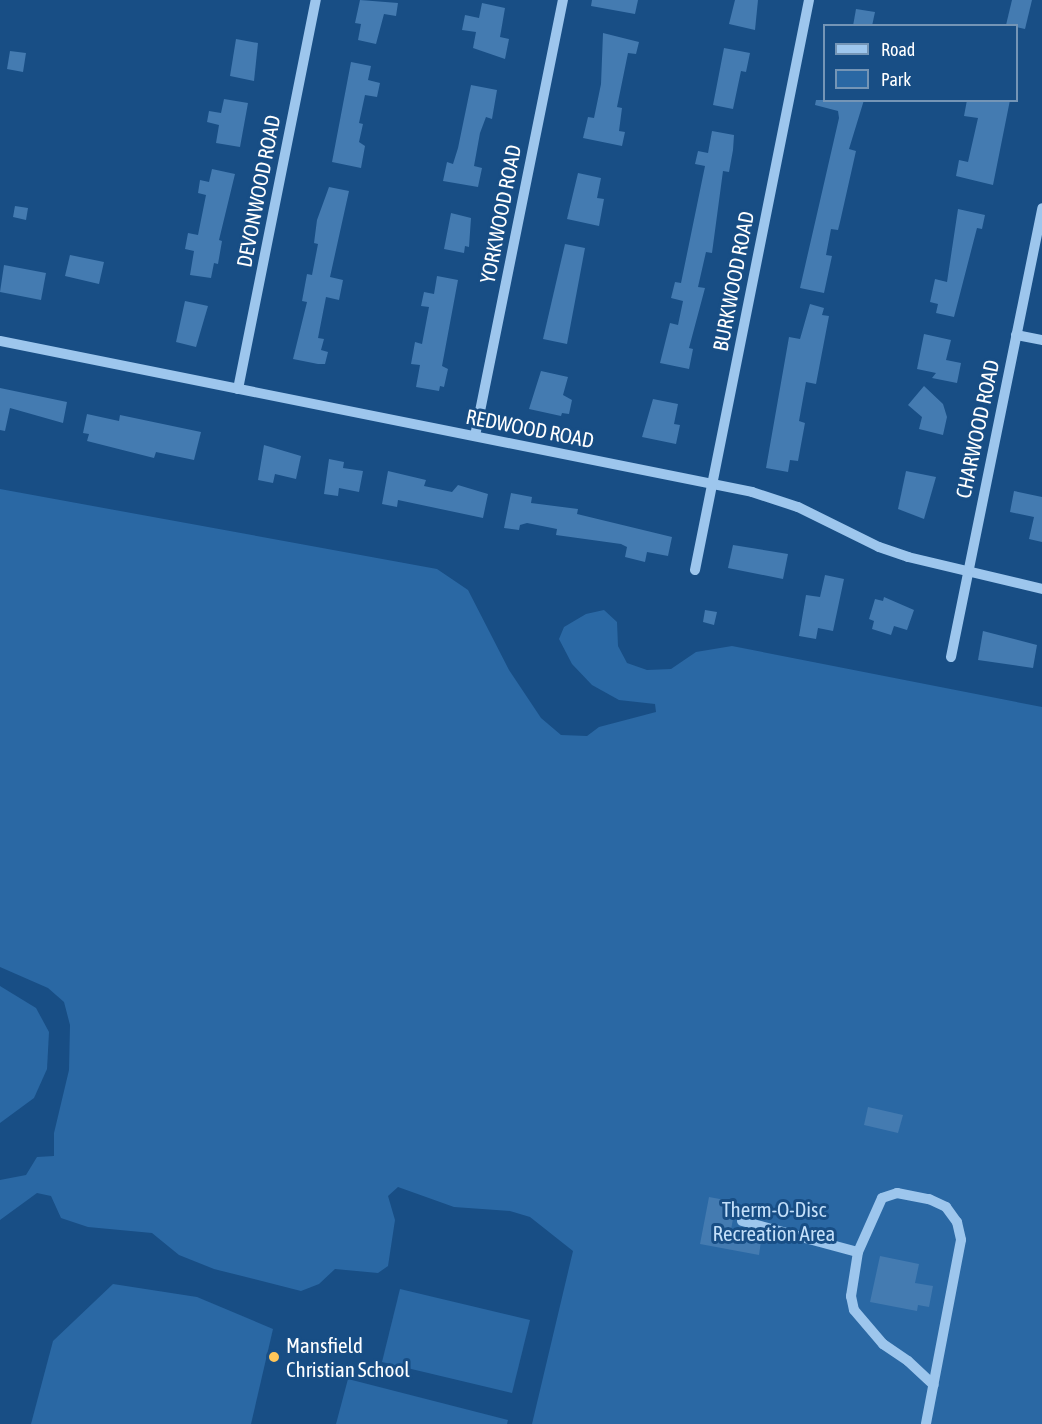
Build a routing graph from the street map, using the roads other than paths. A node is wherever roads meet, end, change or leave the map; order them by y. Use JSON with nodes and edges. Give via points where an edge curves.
{"nodes":[{"id":1,"x":316,"y":0,"type":"edge"},
{"id":2,"x":563,"y":0,"type":"edge"},
{"id":3,"x":809,"y":0,"type":"edge"},
{"id":4,"x":1042,"y":208,"type":"edge"},
{"id":5,"x":1016,"y":335,"type":"junction"},
{"id":6,"x":1042,"y":340,"type":"edge"},
{"id":7,"x":0,"y":341,"type":"edge"},
{"id":8,"x":238,"y":389,"type":"junction"},
{"id":9,"x":475,"y":436,"type":"junction"},
{"id":10,"x":713,"y":484,"type":"junction"},
{"id":11,"x":695,"y":570,"type":"dead end"},
{"id":12,"x":967,"y":573,"type":"junction"},
{"id":13,"x":1042,"y":589,"type":"edge"},
{"id":14,"x":951,"y":657,"type":"dead end"},
{"id":15,"x":742,"y":1221,"type":"dead end"},
{"id":16,"x":858,"y":1252,"type":"junction"},
{"id":17,"x":934,"y":1385,"type":"junction"},
{"id":18,"x":926,"y":1424,"type":"edge"}],
"edges":[{"from":1,"to":8,"type":"street","name":"DEVONWOOD ROAD"},
{"from":2,"to":9,"type":"street","name":"YORKWOOD ROAD"},
{"from":3,"to":10,"type":"street","name":"BURKWOOD ROAD"},
{"from":4,"to":5,"type":"street","name":"CHARWOOD ROAD"},
{"from":5,"to":6,"type":"street"},
{"from":5,"to":12,"type":"street","name":"CHARWOOD ROAD"},
{"from":7,"to":8,"type":"street","name":"REDWOOD ROAD"},
{"from":8,"to":9,"type":"street","name":"REDWOOD ROAD"},
{"from":9,"to":10,"type":"street","name":"REDWOOD ROAD"},
{"from":10,"to":11,"type":"street","name":"BURKWOOD ROAD"},
{"from":10,"to":12,"type":"street","name":"REDWOOD ROAD","via":[[789,504],[879,547]]},
{"from":12,"to":13,"type":"street","name":"REDWOOD ROAD"},
{"from":12,"to":14,"type":"street","name":"CHARWOOD ROAD"},
{"from":15,"to":16,"type":"street"},
{"from":16,"to":17,"type":"street","via":[[851,1296],[854,1310],[883,1344]]},
{"from":16,"to":17,"type":"street","via":[[882,1198],[897,1193],[929,1199],[946,1207],[957,1222],[961,1240]]},
{"from":17,"to":18,"type":"street"}]}
